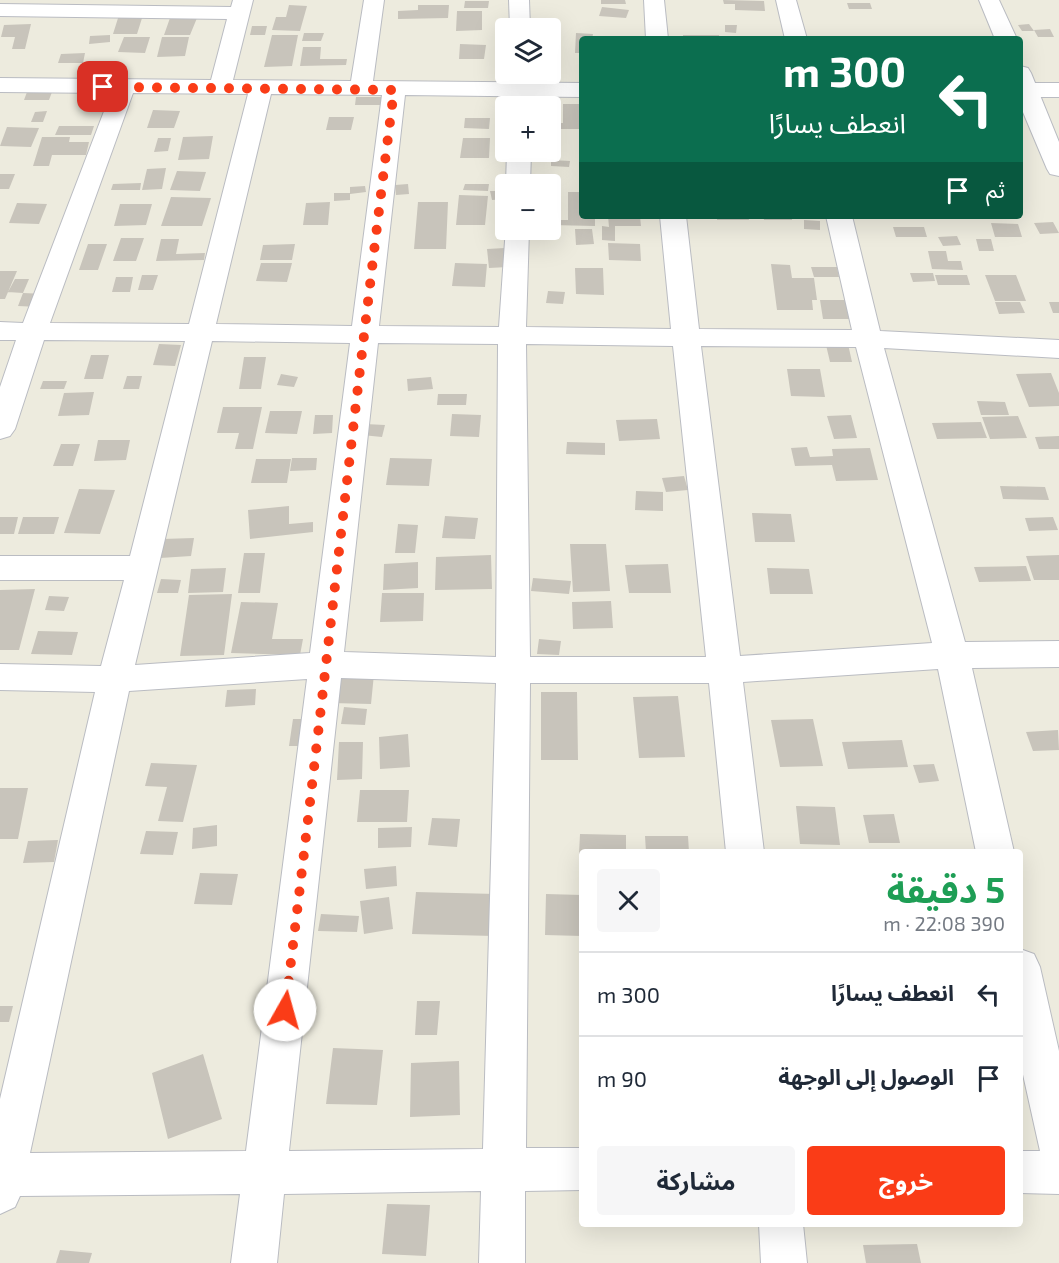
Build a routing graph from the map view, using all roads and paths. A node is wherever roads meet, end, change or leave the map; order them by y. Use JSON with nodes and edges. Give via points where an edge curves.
{"nodes":[{"id":1,"x":375,"y":0,"type":"edge"},
{"id":2,"x":519,"y":0,"type":"edge"},
{"id":3,"x":654,"y":0,"type":"edge"},
{"id":4,"x":786,"y":0,"type":"edge"},
{"id":5,"x":989,"y":0,"type":"edge"},
{"id":6,"x":153,"y":6,"type":"edge"},
{"id":7,"x":15,"y":7,"type":"edge"},
{"id":8,"x":242,"y":7,"type":"edge"},
{"id":9,"x":520,"y":18,"type":"edge"},
{"id":10,"x":657,"y":36,"type":"edge"},
{"id":11,"x":795,"y":36,"type":"edge"},
{"id":12,"x":1005,"y":36,"type":"edge"},
{"id":13,"x":1023,"y":84,"type":"edge"},
{"id":14,"x":0,"y":86,"type":"edge"},
{"id":15,"x":1023,"y":86,"type":"edge"},
{"id":16,"x":124,"y":87,"type":"junction"},
{"id":17,"x":220,"y":88,"type":"junction"},
{"id":18,"x":261,"y":88,"type":"junction"},
{"id":19,"x":361,"y":90,"type":"junction"},
{"id":20,"x":394,"y":90,"type":"junction"},
{"id":21,"x":521,"y":90,"type":"edge"},
{"id":22,"x":579,"y":90,"type":"edge"},
{"id":23,"x":1059,"y":90,"type":"edge"},
{"id":24,"x":1059,"y":169,"type":"edge"},
{"id":25,"x":673,"y":219,"type":"edge"},
{"id":26,"x":840,"y":219,"type":"edge"},
{"id":27,"x":516,"y":240,"type":"edge"},
{"id":28,"x":0,"y":331,"type":"edge"},
{"id":29,"x":33,"y":331,"type":"junction"},
{"id":30,"x":199,"y":334,"type":"junction"},
{"id":31,"x":363,"y":336,"type":"junction"},
{"id":32,"x":512,"y":337,"type":"junction"},
{"id":33,"x":685,"y":337,"type":"junction"},
{"id":34,"x":868,"y":339,"type":"junction"},
{"id":35,"x":1059,"y":349,"type":"edge"},
{"id":36,"x":0,"y":429,"type":"edge"},
{"id":37,"x":0,"y":568,"type":"edge"},
{"id":38,"x":142,"y":568,"type":"junction"},
{"id":39,"x":1059,"y":654,"type":"edge"},
{"id":40,"x":952,"y":655,"type":"junction"},
{"id":41,"x":327,"y":665,"type":"junction"},
{"id":42,"x":513,"y":670,"type":"junction"},
{"id":43,"x":726,"y":670,"type":"junction"},
{"id":44,"x":0,"y":677,"type":"edge"},
{"id":45,"x":115,"y":679,"type":"junction"},
{"id":46,"x":745,"y":849,"type":"edge"},
{"id":47,"x":994,"y":849,"type":"edge"},
{"id":48,"x":1023,"y":981,"type":"edge"},
{"id":49,"x":1059,"y":1145,"type":"edge"},
{"id":50,"x":579,"y":1168,"type":"edge"},
{"id":51,"x":503,"y":1170,"type":"junction"},
{"id":52,"x":265,"y":1171,"type":"junction"},
{"id":53,"x":1023,"y":1172,"type":"edge"},
{"id":54,"x":1059,"y":1173,"type":"edge"},
{"id":55,"x":1,"y":1181,"type":"edge"},
{"id":56,"x":781,"y":1227,"type":"edge"},
{"id":57,"x":254,"y":1263,"type":"edge"},
{"id":58,"x":502,"y":1263,"type":"edge"},
{"id":59,"x":784,"y":1263,"type":"edge"}],
"edges":[{"from":1,"to":19,"type":"street"},
{"from":2,"to":9,"type":"street"},
{"from":3,"to":10,"type":"street"},
{"from":4,"to":11,"type":"street"},
{"from":5,"to":12,"type":"street"},
{"from":6,"to":7,"type":"street"},
{"from":6,"to":8,"type":"street"},
{"from":8,"to":17,"type":"street"},
{"from":13,"to":23,"type":"street"},
{"from":14,"to":16,"type":"street"},
{"from":15,"to":24,"type":"street"},
{"from":16,"to":17,"type":"street"},
{"from":16,"to":29,"type":"street"},
{"from":17,"to":18,"type":"street"},
{"from":18,"to":19,"type":"street"},
{"from":18,"to":30,"type":"street"},
{"from":19,"to":20,"type":"street"},
{"from":20,"to":21,"type":"street"},
{"from":20,"to":31,"type":"street"},
{"from":21,"to":22,"type":"street"},
{"from":25,"to":33,"type":"street"},
{"from":26,"to":34,"type":"street"},
{"from":27,"to":32,"type":"street"},
{"from":28,"to":29,"type":"street"},
{"from":29,"to":30,"type":"street"},
{"from":29,"to":36,"type":"street"},
{"from":30,"to":31,"type":"street"},
{"from":30,"to":38,"type":"street"},
{"from":31,"to":32,"type":"street"},
{"from":31,"to":41,"type":"street"},
{"from":32,"to":33,"type":"street"},
{"from":32,"to":42,"type":"street"},
{"from":33,"to":34,"type":"street"},
{"from":33,"to":43,"type":"street"},
{"from":34,"to":35,"type":"street"},
{"from":34,"to":40,"type":"street"},
{"from":37,"to":38,"type":"street"},
{"from":38,"to":45,"type":"street"},
{"from":39,"to":40,"type":"street"},
{"from":40,"to":43,"type":"street"},
{"from":40,"to":47,"type":"street"},
{"from":41,"to":42,"type":"street"},
{"from":41,"to":45,"type":"street"},
{"from":41,"to":52,"type":"street"},
{"from":42,"to":43,"type":"street"},
{"from":42,"to":51,"type":"street"},
{"from":43,"to":46,"type":"street"},
{"from":44,"to":45,"type":"street"},
{"from":45,"to":55,"type":"street"},
{"from":48,"to":49,"type":"street"},
{"from":50,"to":51,"type":"street"},
{"from":51,"to":52,"type":"street"},
{"from":51,"to":58,"type":"street"},
{"from":52,"to":55,"type":"street"},
{"from":52,"to":57,"type":"street"},
{"from":53,"to":54,"type":"street"},
{"from":56,"to":59,"type":"street"}]}
